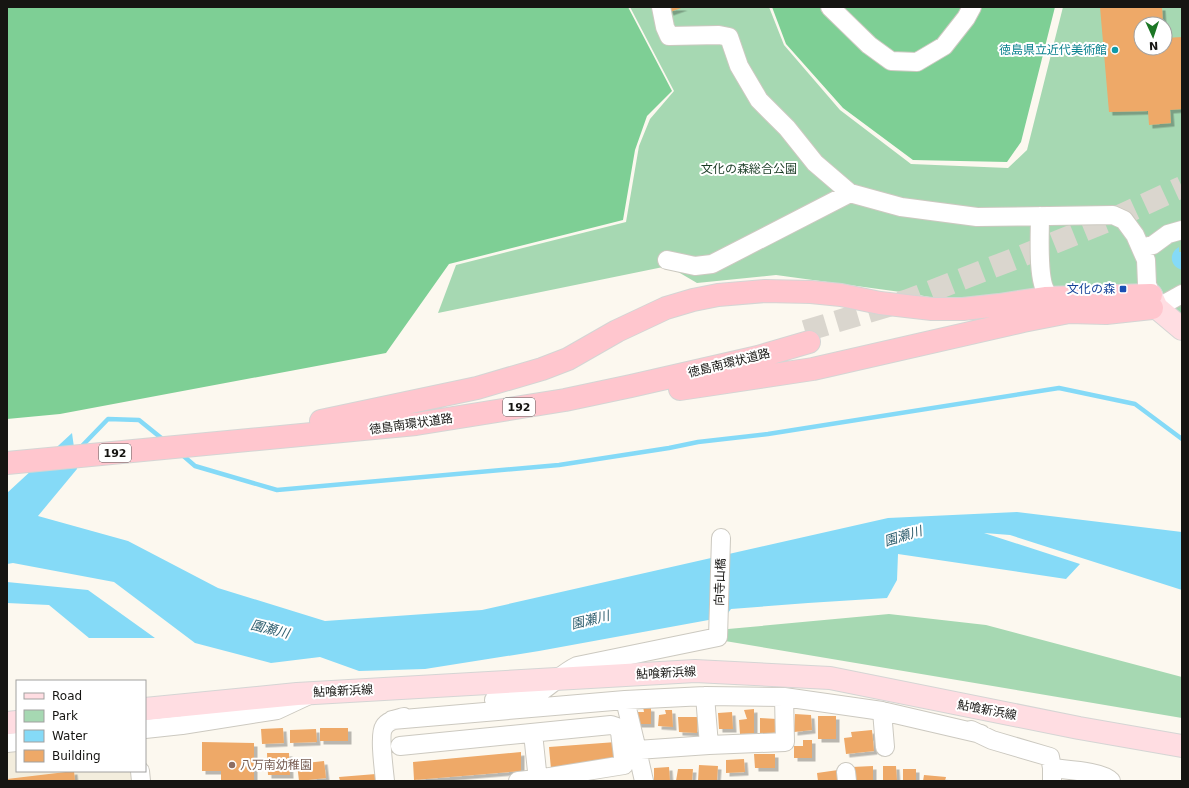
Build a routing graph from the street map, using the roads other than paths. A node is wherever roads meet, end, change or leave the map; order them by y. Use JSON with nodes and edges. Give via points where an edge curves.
{"nodes":[{"id":1,"x":662,"y":7,"type":"edge"},
{"id":2,"x":830,"y":7,"type":"edge"},
{"id":3,"x":972,"y":7,"type":"edge"},
{"id":4,"x":850,"y":193,"type":"junction"},
{"id":5,"x":1040,"y":216,"type":"junction"},
{"id":6,"x":1182,"y":230,"type":"edge"},
{"id":7,"x":1141,"y":248,"type":"junction"},
{"id":8,"x":668,"y":260,"type":"dead end"},
{"id":9,"x":1182,"y":294,"type":"edge"},
{"id":10,"x":1154,"y":302,"type":"junction"},
{"id":11,"x":1182,"y":329,"type":"edge"},
{"id":12,"x":321,"y":421,"type":"junction"},
{"id":13,"x":416,"y":424,"type":"junction"},
{"id":14,"x":222,"y":437,"type":"junction"},
{"id":15,"x":7,"y":453,"type":"edge"},
{"id":16,"x":7,"y":463,"type":"edge"},
{"id":17,"x":721,"y":541,"type":"dead end"},
{"id":18,"x":556,"y":679,"type":"junction"},
{"id":19,"x":888,"y":690,"type":"junction"},
{"id":20,"x":313,"y":693,"type":"junction"},
{"id":21,"x":705,"y":696,"type":"junction"},
{"id":22,"x":784,"y":697,"type":"junction"},
{"id":23,"x":625,"y":700,"type":"junction"},
{"id":24,"x":146,"y":709,"type":"edge"},
{"id":25,"x":882,"y":711,"type":"junction"},
{"id":26,"x":392,"y":720,"type":"junction"},
{"id":27,"x":146,"y":729,"type":"edge"},
{"id":28,"x":533,"y":733,"type":"junction"},
{"id":29,"x":981,"y":734,"type":"junction"},
{"id":30,"x":709,"y":745,"type":"junction"},
{"id":31,"x":400,"y":746,"type":"dead end"},
{"id":32,"x":1182,"y":746,"type":"edge"},
{"id":33,"x":885,"y":747,"type":"dead end"},
{"id":34,"x":637,"y":750,"type":"junction"},
{"id":35,"x":1052,"y":774,"type":"edge"},
{"id":36,"x":537,"y":780,"type":"edge"},
{"id":37,"x":384,"y":781,"type":"edge"},
{"id":38,"x":518,"y":781,"type":"edge"},
{"id":39,"x":644,"y":781,"type":"edge"},
{"id":40,"x":1111,"y":781,"type":"edge"}],
"edges":[{"from":1,"to":4,"type":"street","via":[[669,36],[729,37],[739,66],[760,100],[815,163]]},
{"from":2,"to":3,"type":"street","via":[[869,45],[891,61],[917,62],[944,46]]},
{"from":4,"to":5,"type":"street","via":[[901,207],[977,217]]},
{"from":4,"to":8,"type":"street","via":[[712,264],[695,266]]},
{"from":5,"to":7,"type":"street","via":[[1113,215],[1124,220]]},
{"from":5,"to":10,"type":"street","via":[[1041,279],[1048,294],[1055,297]]},
{"from":6,"to":7,"type":"street","via":[[1168,234],[1154,245]]},
{"from":7,"to":10,"type":"street","via":[[1146,260],[1147,284]]},
{"from":9,"to":10,"type":"street"},
{"from":10,"to":11,"type":"main road"},
{"from":10,"to":12,"type":"highway","via":[[1045,298],[999,306],[932,309],[811,292],[765,291],[718,295],[666,308],[542,370],[477,388]]},
{"from":10,"to":13,"type":"highway","via":[[1106,313],[1069,312],[1023,321],[813,369],[563,407]]},
{"from":12,"to":13,"type":"highway","name":"徳島南環状道路","number":"192","via":[[488,401],[570,387],[807,337],[737,362],[631,386]]},
{"from":12,"to":14,"type":"highway","name":"徳島南環状道路","number":"192"},
{"from":13,"to":14,"type":"highway","name":"徳島南環状道路","number":"192","via":[[361,431]]},
{"from":14,"to":15,"type":"highway","name":"徳島南環状道路","number":"192"},
{"from":14,"to":16,"type":"highway","name":"徳島南環状道路","number":"192"},
{"from":17,"to":18,"type":"street","name":"向寺山橋","via":[[718,637],[577,666]]},
{"from":18,"to":19,"type":"main road","name":"鮎喰新浜線","via":[[694,671],[830,678]]},
{"from":18,"to":20,"type":"main road","name":"鮎喰新浜線"},
{"from":18,"to":26,"type":"street","via":[[534,694],[439,708]]},
{"from":19,"to":29,"type":"street","via":[[921,710]]},
{"from":19,"to":32,"type":"main road","name":"鮎喰新浜線"},
{"from":20,"to":24,"type":"main road","name":"鮎喰新浜線"},
{"from":20,"to":27,"type":"street","via":[[277,710]]},
{"from":21,"to":22,"type":"street"},
{"from":21,"to":23,"type":"street"},
{"from":21,"to":30,"type":"street"},
{"from":22,"to":25,"type":"street"},
{"from":22,"to":30,"type":"street","via":[[785,742]]},
{"from":23,"to":26,"type":"street"},
{"from":23,"to":34,"type":"street"},
{"from":25,"to":29,"type":"street"},
{"from":25,"to":33,"type":"street"},
{"from":26,"to":37,"type":"street","via":[[384,727],[382,735]]},
{"from":28,"to":31,"type":"street"},
{"from":28,"to":36,"type":"street"},
{"from":28,"to":36,"type":"street","via":[[611,725],[618,727],[624,765]]},
{"from":29,"to":35,"type":"street","via":[[992,740],[1050,757]]},
{"from":30,"to":34,"type":"street"},
{"from":34,"to":39,"type":"street"},
{"from":35,"to":40,"type":"street","via":[[1090,773],[1108,777]]},
{"from":36,"to":38,"type":"street"}]}
